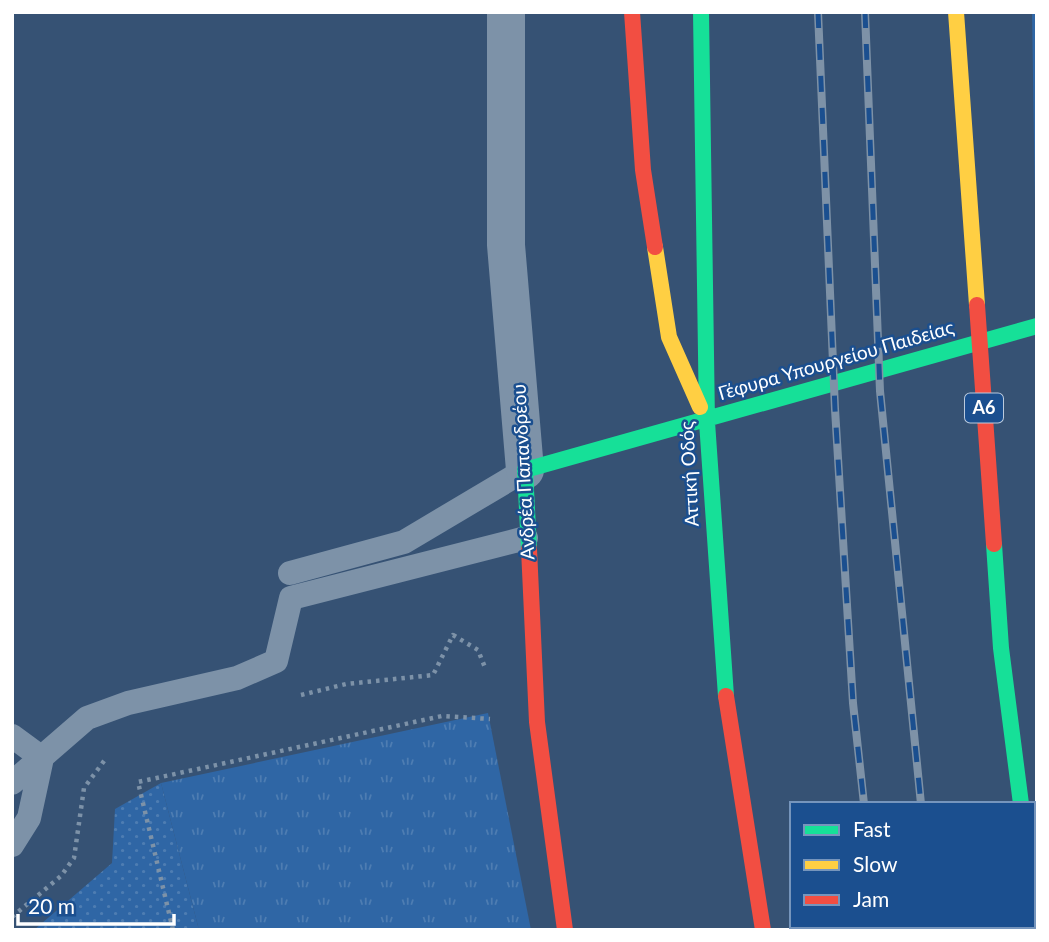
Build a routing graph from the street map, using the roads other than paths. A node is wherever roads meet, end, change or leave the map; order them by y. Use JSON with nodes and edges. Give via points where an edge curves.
{"nodes":[{"id":1,"x":506,"y":12,"type":"edge"},
{"id":2,"x":632,"y":12,"type":"edge"},
{"id":3,"x":701,"y":12,"type":"edge"},
{"id":4,"x":956,"y":12,"type":"edge"},
{"id":5,"x":1037,"y":326,"type":"edge"},
{"id":6,"x":707,"y":422,"type":"junction"},
{"id":7,"x":525,"y":470,"type":"junction"},
{"id":8,"x":526,"y":538,"type":"junction"},
{"id":9,"x":290,"y":586,"type":"junction"},
{"id":10,"x":12,"y":736,"type":"edge"},
{"id":11,"x":42,"y":758,"type":"junction"},
{"id":12,"x":12,"y":783,"type":"edge"},
{"id":13,"x":1021,"y":802,"type":"edge"},
{"id":14,"x":12,"y":845,"type":"edge"},
{"id":15,"x":565,"y":930,"type":"edge"},
{"id":16,"x":763,"y":930,"type":"edge"}],
"edges":[{"from":1,"to":7,"type":"street","name":"Ανδρέα Παπανδρέου","via":[[506,245]]},
{"from":2,"to":6,"type":"main road","via":[[643,170],[668,337]]},
{"from":3,"to":6,"type":"main road","name":"Αττική Οδός"},
{"from":4,"to":13,"type":"main road","number":"Α6","via":[[1001,648]]},
{"from":5,"to":7,"type":"main road","name":"Γέφυρα Υπουργείου Παιδείας"},
{"from":6,"to":16,"type":"main road","name":"Αττική Οδός","via":[[723,679]]},
{"from":7,"to":8,"type":"main road","name":"Ανδρέα Παπανδρέου"},
{"from":7,"to":9,"type":"lane","via":[[404,542]]},
{"from":8,"to":9,"type":"lane"},
{"from":8,"to":15,"type":"main road","name":"Ανδρέα Παπανδρέου","via":[[537,722]]},
{"from":9,"to":11,"type":"lane","via":[[276,661],[237,678],[87,718]]},
{"from":10,"to":11,"type":"lane"},
{"from":11,"to":12,"type":"lane"},
{"from":11,"to":14,"type":"lane","via":[[29,818]]}]}
